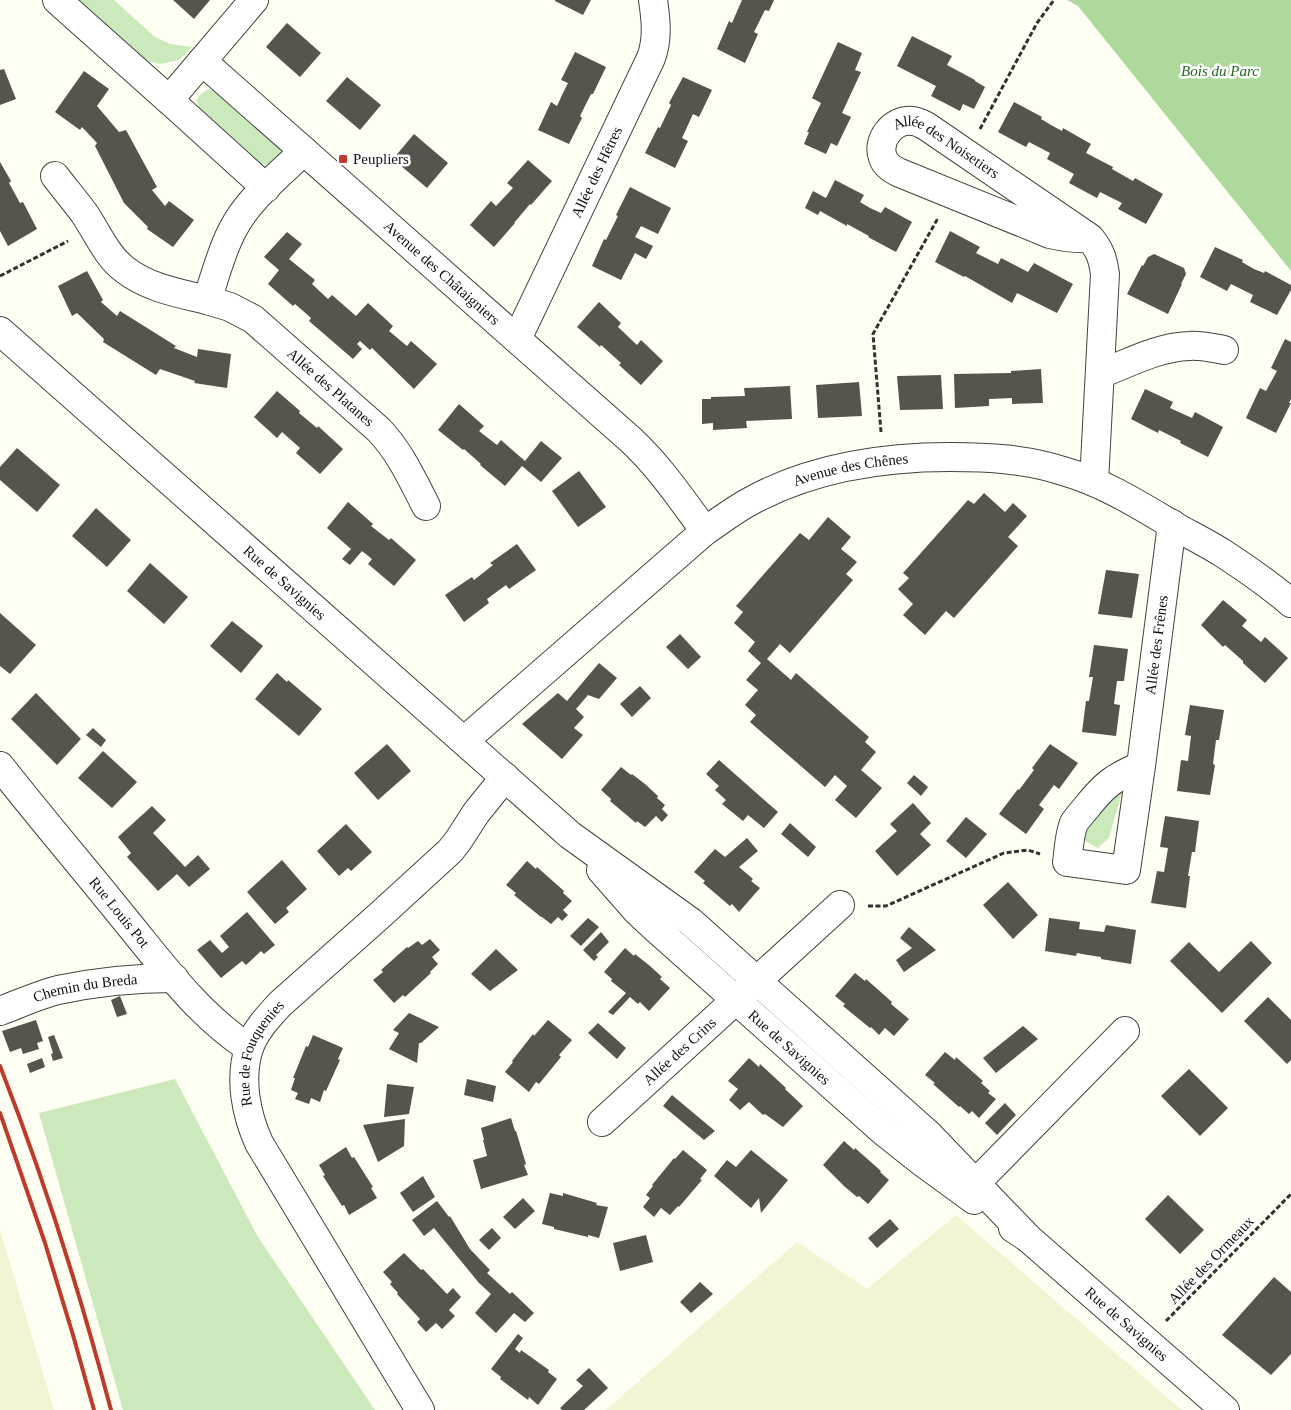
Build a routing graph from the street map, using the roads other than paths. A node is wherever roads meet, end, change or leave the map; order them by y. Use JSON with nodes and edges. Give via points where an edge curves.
{"nodes":[{"id":1,"x":57,"y":0,"type":"edge"},
{"id":2,"x":254,"y":0,"type":"edge"},
{"id":3,"x":654,"y":0,"type":"edge"},
{"id":4,"x":202,"y":62,"type":"junction"},
{"id":5,"x":169,"y":100,"type":"junction"},
{"id":6,"x":304,"y":151,"type":"junction"},
{"id":7,"x":55,"y":176,"type":"dead end"},
{"id":8,"x":266,"y":188,"type":"junction"},
{"id":9,"x":1090,"y":238,"type":"junction"},
{"id":10,"x":207,"y":300,"type":"junction"},
{"id":11,"x":0,"y":331,"type":"edge"},
{"id":12,"x":517,"y":339,"type":"junction"},
{"id":13,"x":1224,"y":350,"type":"dead end"},
{"id":14,"x":1100,"y":374,"type":"junction"},
{"id":15,"x":1094,"y":482,"type":"junction"},
{"id":16,"x":426,"y":506,"type":"dead end"},
{"id":17,"x":1172,"y":524,"type":"junction"},
{"id":18,"x":705,"y":531,"type":"junction"},
{"id":19,"x":1291,"y":603,"type":"edge"},
{"id":20,"x":464,"y":742,"type":"junction"},
{"id":21,"x":0,"y":766,"type":"edge"},
{"id":22,"x":1141,"y":766,"type":"junction"},
{"id":23,"x":505,"y":777,"type":"junction"},
{"id":24,"x":570,"y":835,"type":"junction"},
{"id":25,"x":840,"y":905,"type":"road end"},
{"id":26,"x":174,"y":978,"type":"junction"},
{"id":27,"x":756,"y":981,"type":"junction"},
{"id":28,"x":736,"y":1000,"type":"junction"},
{"id":29,"x":0,"y":1011,"type":"edge"},
{"id":30,"x":1125,"y":1031,"type":"dead end"},
{"id":31,"x":249,"y":1048,"type":"junction"},
{"id":32,"x":602,"y":1122,"type":"dead end"},
{"id":33,"x":971,"y":1188,"type":"junction"},
{"id":34,"x":420,"y":1410,"type":"edge"},
{"id":35,"x":1225,"y":1410,"type":"edge"}],
"edges":[{"from":1,"to":5,"type":"street"},
{"from":2,"to":4,"type":"street"},
{"from":3,"to":12,"type":"street","name":"Allée des Hêtres","via":[[656,36],[651,58]]},
{"from":4,"to":5,"type":"street"},
{"from":4,"to":6,"type":"street","name":"Avenue des Châtaigniers"},
{"from":5,"to":8,"type":"street"},
{"from":6,"to":8,"type":"street"},
{"from":6,"to":12,"type":"street","name":"Avenue des Châtaigniers"},
{"from":7,"to":10,"type":"street","name":"Allée des Platanes","via":[[105,248],[124,269],[152,285]]},
{"from":8,"to":10,"type":"street","via":[[240,217],[233,230]]},
{"from":9,"to":9,"type":"street","name":"Allée des Noisetiers","via":[[918,122],[910,120],[895,125],[882,143],[883,159],[892,169],[1050,234],[1064,238]]},
{"from":9,"to":14,"type":"street","name":"Allée des Noisetiers","via":[[1103,259],[1105,274]]},
{"from":10,"to":16,"type":"street","name":"Allée des Platanes","via":[[253,319],[379,430],[400,456]]},
{"from":11,"to":20,"type":"street","name":"Rue de Savignies"},
{"from":12,"to":18,"type":"street","name":"Avenue des Châtaigniers","via":[[647,455]]},
{"from":13,"to":14,"type":"street","via":[[1205,346],[1175,347]]},
{"from":14,"to":15,"type":"street","name":"Allée des Noisetiers"},
{"from":15,"to":17,"type":"street","name":"Avenue des Chênes"},
{"from":15,"to":18,"type":"street","name":"Avenue des Chênes","via":[[1061,470],[998,459],[936,457],[884,460],[813,475],[788,484],[749,501]]},
{"from":17,"to":19,"type":"street","name":"Avenue des Chênes","via":[[1223,553]]},
{"from":17,"to":22,"type":"street","name":"Allée des Frênes"},
{"from":18,"to":20,"type":"street","name":"Avenue des Chênes"},
{"from":20,"to":23,"type":"street","name":"Rue de Savignies"},
{"from":21,"to":26,"type":"street","name":"Rue Louis Pot"},
{"from":22,"to":22,"type":"street","name":"Allée des Frênes","via":[[1126,870],[1067,862],[1075,822],[1109,782]]},
{"from":23,"to":24,"type":"street","name":"Rue de Savignies"},
{"from":23,"to":31,"type":"street","name":"Rue de Fouquenies","via":[[450,851],[280,1004],[262,1025]]},
{"from":24,"to":27,"type":"street","name":"Rue de Savignies","via":[[690,922]]},
{"from":24,"to":28,"type":"street","name":"Rue de Savignies","via":[[637,911]]},
{"from":25,"to":27,"type":"street","name":"Allée des Crins"},
{"from":26,"to":29,"type":"street","name":"Chemin du Breda","via":[[118,980],[57,990]]},
{"from":26,"to":31,"type":"street","name":"Rue Louis Pot","via":[[219,1026]]},
{"from":27,"to":28,"type":"street","name":"Allée des Crins"},
{"from":27,"to":33,"type":"street","name":"Rue de Savignies","via":[[929,1135]]},
{"from":28,"to":32,"type":"street","name":"Allée des Crins"},
{"from":28,"to":33,"type":"street","name":"Rue de Savignies","via":[[900,1146]]},
{"from":30,"to":33,"type":"street"},
{"from":31,"to":34,"type":"street","name":"Rue de Fouquenies","via":[[245,1091],[247,1110],[259,1143]]},
{"from":33,"to":35,"type":"street","name":"Rue de Savignies"}]}
